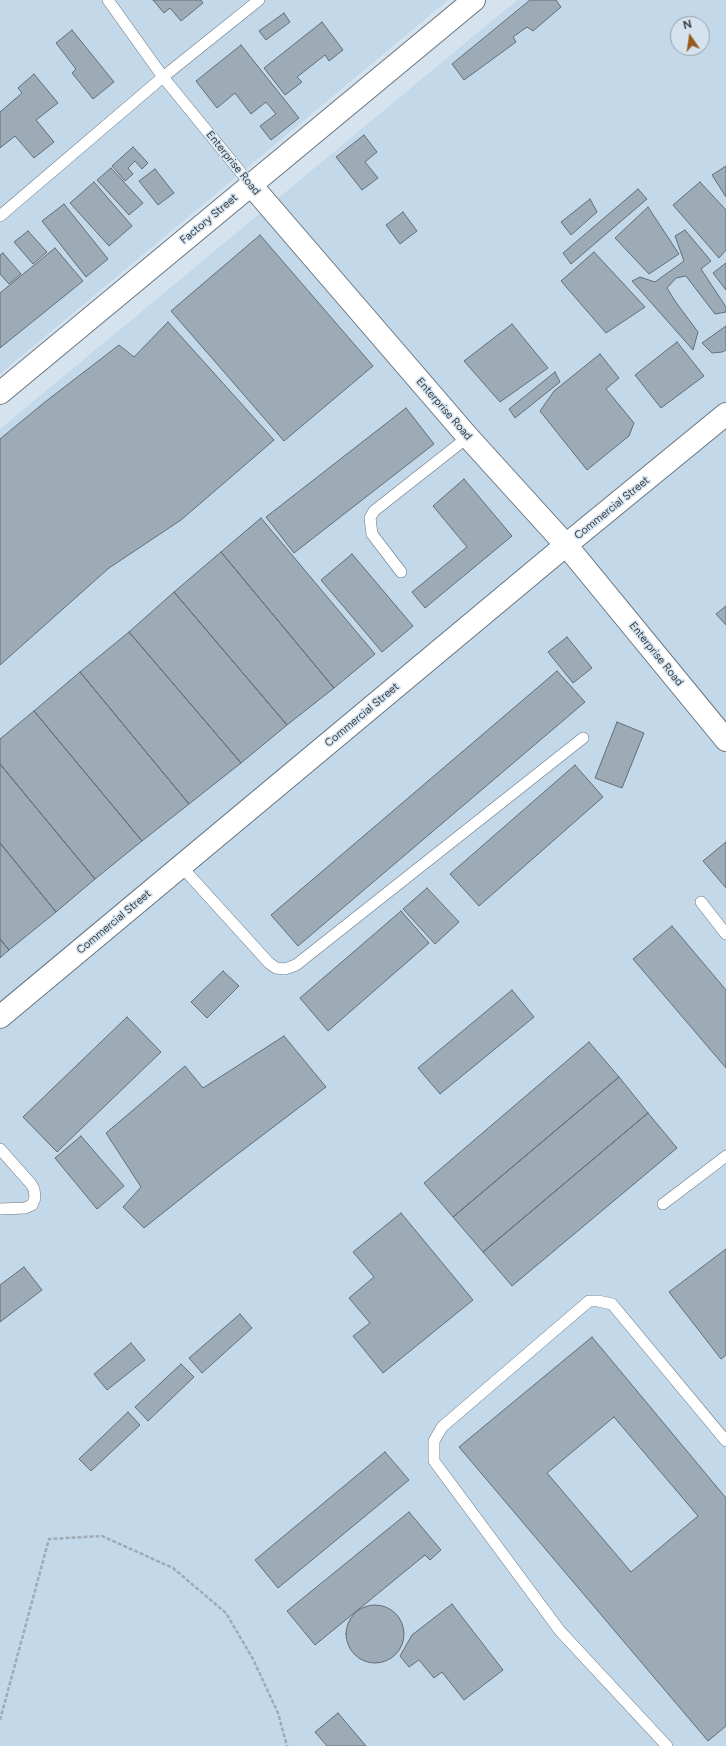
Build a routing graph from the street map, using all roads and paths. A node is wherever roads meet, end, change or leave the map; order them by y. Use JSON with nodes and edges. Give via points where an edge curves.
{"nodes":[{"id":1,"x":108,"y":0,"type":"edge"},
{"id":2,"x":259,"y":0,"type":"edge"},
{"id":3,"x":474,"y":0,"type":"edge"},
{"id":4,"x":163,"y":77,"type":"junction"},
{"id":5,"x":251,"y":185,"type":"junction"},
{"id":6,"x":0,"y":216,"type":"edge"},
{"id":7,"x":0,"y":393,"type":"edge"},
{"id":8,"x":726,"y":414,"type":"edge"},
{"id":9,"x":468,"y":437,"type":"junction"},
{"id":10,"x":566,"y":546,"type":"junction"},
{"id":11,"x":401,"y":572,"type":"dead end"},
{"id":12,"x":583,"y":738,"type":"dead end"},
{"id":13,"x":726,"y":740,"type":"edge"},
{"id":14,"x":181,"y":866,"type":"junction"},
{"id":15,"x":701,"y":902,"type":"dead end"},
{"id":16,"x":726,"y":934,"type":"edge"},
{"id":17,"x":0,"y":1017,"type":"edge"},
{"id":18,"x":0,"y":1149,"type":"edge"},
{"id":19,"x":726,"y":1156,"type":"edge"},
{"id":20,"x":663,"y":1204,"type":"dead end"},
{"id":21,"x":0,"y":1209,"type":"edge"},
{"id":22,"x":726,"y":1441,"type":"edge"},
{"id":23,"x":0,"y":1720,"type":"edge"},
{"id":24,"x":287,"y":1746,"type":"edge"},
{"id":25,"x":667,"y":1746,"type":"edge"}],
"edges":[{"from":1,"to":4,"type":"lane","name":"Enterprise Road"},
{"from":2,"to":4,"type":"lane"},
{"from":3,"to":5,"type":"street","name":"Factory Street"},
{"from":4,"to":5,"type":"lane","name":"Enterprise Road"},
{"from":4,"to":6,"type":"lane"},
{"from":5,"to":7,"type":"street","name":"Factory Street"},
{"from":5,"to":9,"type":"street","name":"Enterprise Road"},
{"from":8,"to":10,"type":"street","name":"Commercial Street"},
{"from":9,"to":10,"type":"street","name":"Enterprise Road"},
{"from":9,"to":11,"type":"lane","via":[[374,511],[370,518],[372,534]]},
{"from":10,"to":13,"type":"street","name":"Enterprise Road"},
{"from":10,"to":14,"type":"street","name":"Commercial Street"},
{"from":12,"to":14,"type":"lane","via":[[296,965],[285,969],[276,968],[269,963]]},
{"from":14,"to":17,"type":"street","name":"Commercial Street"},
{"from":15,"to":16,"type":"lane"},
{"from":18,"to":21,"type":"lane","via":[[31,1184],[35,1198],[32,1205],[25,1208]]},
{"from":19,"to":20,"type":"lane"},
{"from":22,"to":25,"type":"lane","via":[[612,1304],[598,1301],[589,1301],[442,1427],[434,1441],[434,1461],[560,1631]]},
{"from":23,"to":24,"type":"path","via":[[49,1539],[102,1536],[173,1568],[226,1613],[253,1659],[278,1713]]}]}
